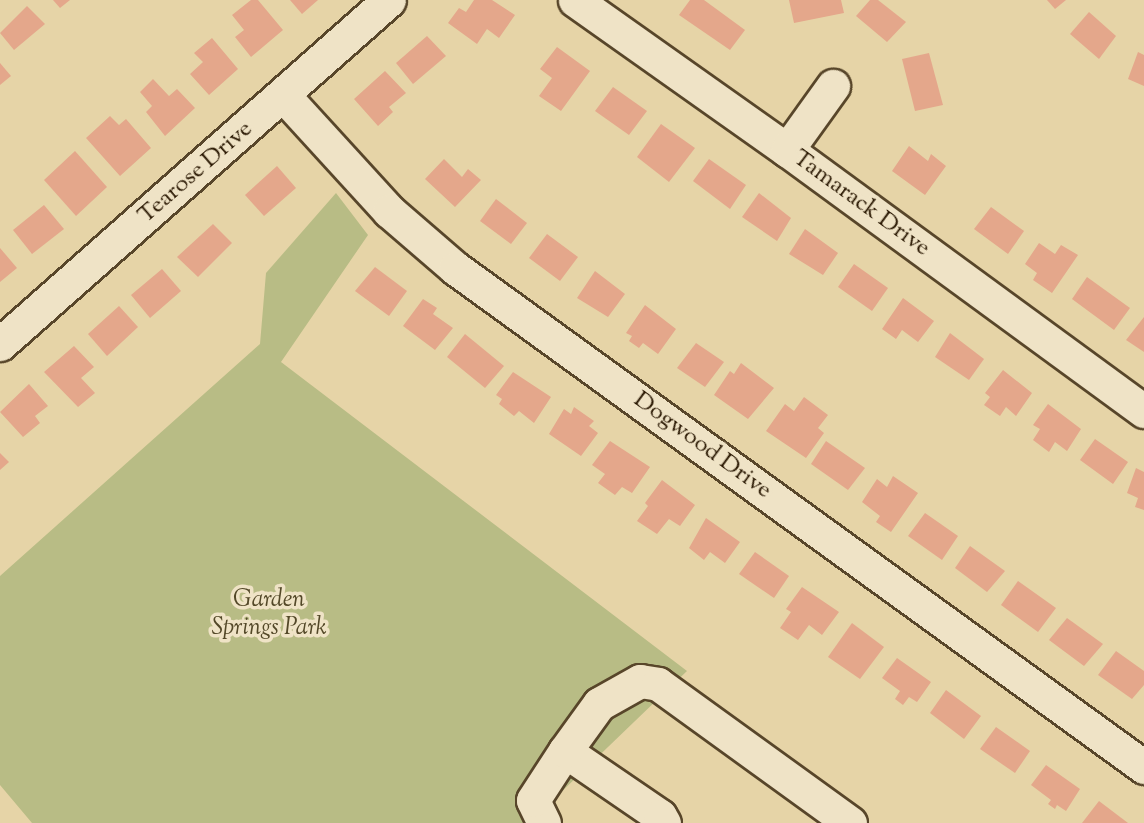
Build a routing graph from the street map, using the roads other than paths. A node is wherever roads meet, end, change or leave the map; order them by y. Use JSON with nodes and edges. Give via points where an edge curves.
{"nodes":[{"id":1,"x":389,"y":0,"type":"edge"},
{"id":2,"x":575,"y":0,"type":"edge"},
{"id":3,"x":834,"y":86,"type":"dead end"},
{"id":4,"x":284,"y":96,"type":"junction"},
{"id":5,"x":787,"y":150,"type":"junction"},
{"id":6,"x":0,"y":344,"type":"edge"},
{"id":7,"x":1144,"y":411,"type":"edge"},
{"id":8,"x":565,"y":751,"type":"junction"},
{"id":9,"x":1144,"y":767,"type":"edge"},
{"id":10,"x":544,"y":823,"type":"edge"},
{"id":11,"x":664,"y":823,"type":"edge"},
{"id":12,"x":850,"y":823,"type":"edge"}],
"edges":[{"from":1,"to":4,"type":"street","name":"Tearose Drive"},
{"from":2,"to":5,"type":"street","name":"Tamarack Drive"},
{"from":3,"to":5,"type":"street"},
{"from":4,"to":6,"type":"street","name":"Tearose Drive"},
{"from":4,"to":9,"type":"street","name":"Dogwood Drive","via":[[389,211],[455,268]]},
{"from":5,"to":7,"type":"street","name":"Tamarack Drive"},
{"from":8,"to":10,"type":"street","via":[[533,800]]},
{"from":8,"to":11,"type":"street"},
{"from":8,"to":12,"type":"street","via":[[599,704],[640,681],[658,684]]}]}
